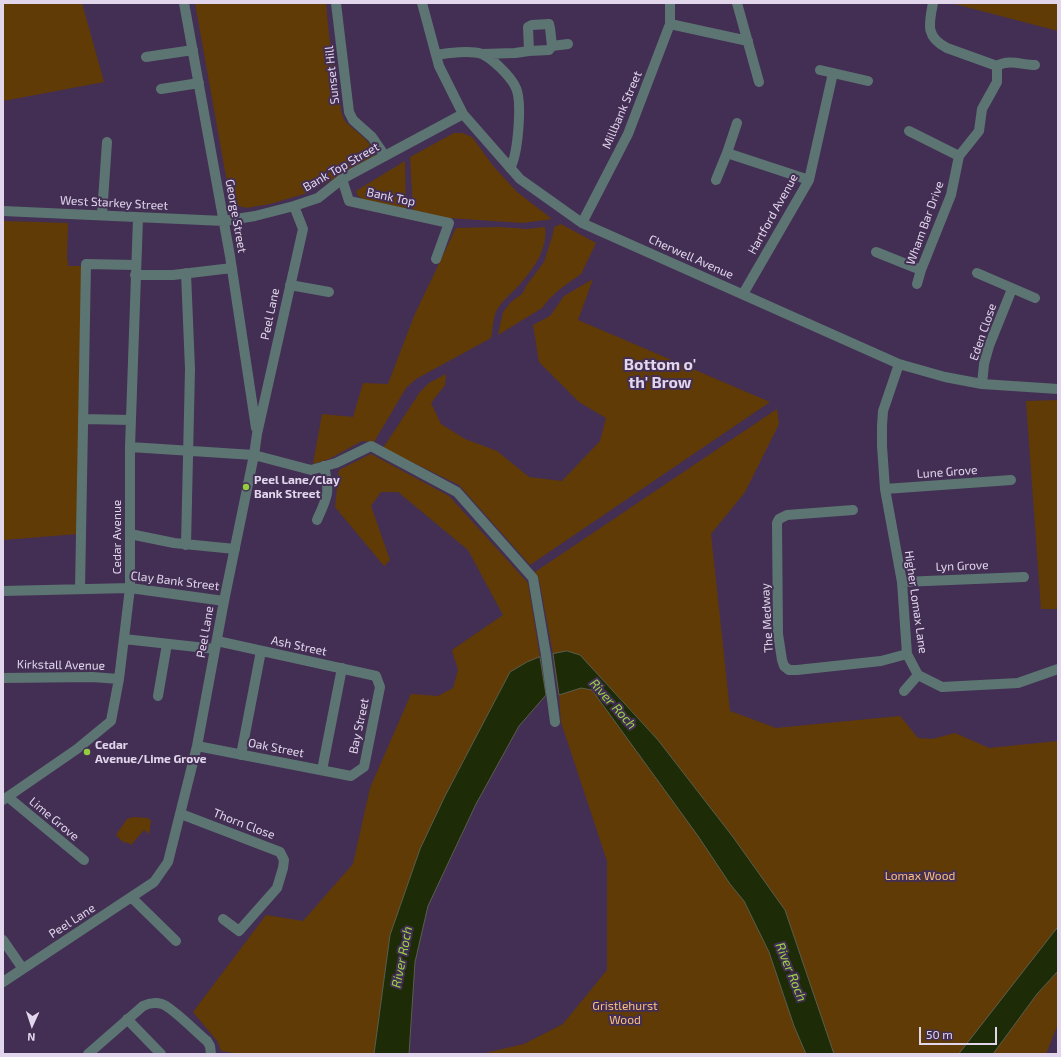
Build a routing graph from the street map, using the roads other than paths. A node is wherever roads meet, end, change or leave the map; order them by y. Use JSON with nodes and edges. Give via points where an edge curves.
{"nodes":[{"id":1,"x":184,"y":3,"type":"edge"},
{"id":2,"x":336,"y":3,"type":"edge"},
{"id":3,"x":422,"y":3,"type":"edge"},
{"id":4,"x":670,"y":3,"type":"edge"},
{"id":5,"x":737,"y":3,"type":"edge"},
{"id":6,"x":933,"y":3,"type":"edge"},
{"id":7,"x":670,"y":24,"type":"junction"},
{"id":8,"x":748,"y":41,"type":"junction"},
{"id":9,"x":568,"y":44,"type":"dead end"},
{"id":10,"x":552,"y":46,"type":"junction"},
{"id":11,"x":193,"y":50,"type":"junction"},
{"id":12,"x":529,"y":51,"type":"junction"},
{"id":13,"x":515,"y":53,"type":"junction"},
{"id":14,"x":482,"y":54,"type":"junction"},
{"id":15,"x":436,"y":55,"type":"junction"},
{"id":16,"x":146,"y":57,"type":"dead end"},
{"id":17,"x":1035,"y":65,"type":"dead end"},
{"id":18,"x":497,"y":66,"type":"junction"},
{"id":19,"x":997,"y":66,"type":"junction"},
{"id":20,"x":820,"y":70,"type":"dead end"},
{"id":21,"x":834,"y":73,"type":"junction"},
{"id":22,"x":868,"y":81,"type":"dead end"},
{"id":23,"x":759,"y":82,"type":"dead end"},
{"id":24,"x":199,"y":83,"type":"junction"},
{"id":25,"x":161,"y":89,"type":"dead end"},
{"id":26,"x":463,"y":114,"type":"junction"},
{"id":27,"x":738,"y":123,"type":"dead end"},
{"id":28,"x":909,"y":131,"type":"dead end"},
{"id":29,"x":107,"y":142,"type":"dead end"},
{"id":30,"x":727,"y":153,"type":"junction"},
{"id":31,"x":385,"y":156,"type":"junction"},
{"id":32,"x":959,"y":156,"type":"junction"},
{"id":33,"x":510,"y":168,"type":"junction"},
{"id":34,"x":342,"y":179,"type":"junction"},
{"id":35,"x":716,"y":180,"type":"dead end"},
{"id":36,"x":809,"y":180,"type":"junction"},
{"id":37,"x":294,"y":206,"type":"junction"},
{"id":38,"x":3,"y":212,"type":"edge"},
{"id":39,"x":102,"y":216,"type":"junction"},
{"id":40,"x":138,"y":218,"type":"junction"},
{"id":41,"x":224,"y":221,"type":"junction"},
{"id":42,"x":582,"y":223,"type":"junction"},
{"id":43,"x":876,"y":252,"type":"dead end"},
{"id":44,"x":436,"y":259,"type":"dead end"},
{"id":45,"x":232,"y":268,"type":"junction"},
{"id":46,"x":135,"y":270,"type":"junction"},
{"id":47,"x":921,"y":270,"type":"junction"},
{"id":48,"x":186,"y":273,"type":"junction"},
{"id":49,"x":977,"y":273,"type":"dead end"},
{"id":50,"x":917,"y":284,"type":"dead end"},
{"id":51,"x":290,"y":286,"type":"junction"},
{"id":52,"x":1012,"y":288,"type":"junction"},
{"id":53,"x":329,"y":292,"type":"dead end"},
{"id":54,"x":743,"y":294,"type":"junction"},
{"id":55,"x":1035,"y":298,"type":"dead end"},
{"id":56,"x":898,"y":364,"type":"junction"},
{"id":57,"x":982,"y":384,"type":"junction"},
{"id":58,"x":1058,"y":389,"type":"edge"},
{"id":59,"x":83,"y":419,"type":"junction"},
{"id":60,"x":131,"y":420,"type":"junction"},
{"id":61,"x":257,"y":434,"type":"junction"},
{"id":62,"x":130,"y":447,"type":"junction"},
{"id":63,"x":188,"y":451,"type":"junction"},
{"id":64,"x":254,"y":455,"type":"junction"},
{"id":65,"x":324,"y":466,"type":"junction"},
{"id":66,"x":1011,"y":480,"type":"dead end"},
{"id":67,"x":885,"y":489,"type":"junction"},
{"id":68,"x":853,"y":510,"type":"dead end"},
{"id":69,"x":317,"y":520,"type":"dead end"},
{"id":70,"x":130,"y":534,"type":"junction"},
{"id":71,"x":186,"y":545,"type":"junction"},
{"id":72,"x":235,"y":548,"type":"junction"},
{"id":73,"x":1024,"y":577,"type":"dead end"},
{"id":74,"x":902,"y":582,"type":"junction"},
{"id":75,"x":130,"y":588,"type":"junction"},
{"id":76,"x":80,"y":589,"type":"junction"},
{"id":77,"x":3,"y":591,"type":"edge"},
{"id":78,"x":224,"y":601,"type":"junction"},
{"id":79,"x":124,"y":639,"type":"junction"},
{"id":80,"x":168,"y":644,"type":"junction"},
{"id":81,"x":216,"y":645,"type":"junction"},
{"id":82,"x":261,"y":651,"type":"junction"},
{"id":83,"x":907,"y":654,"type":"junction"},
{"id":84,"x":342,"y":668,"type":"junction"},
{"id":85,"x":1058,"y":669,"type":"edge"},
{"id":86,"x":918,"y":675,"type":"junction"},
{"id":87,"x":376,"y":676,"type":"joint"},
{"id":88,"x":3,"y":678,"type":"edge"},
{"id":89,"x":119,"y":679,"type":"junction"},
{"id":90,"x":904,"y":691,"type":"dead end"},
{"id":91,"x":158,"y":696,"type":"dead end"},
{"id":92,"x":555,"y":722,"type":"dead end"},
{"id":93,"x":197,"y":746,"type":"junction"},
{"id":94,"x":241,"y":755,"type":"junction"},
{"id":95,"x":322,"y":770,"type":"junction"},
{"id":96,"x":351,"y":776,"type":"joint"},
{"id":97,"x":5,"y":799,"type":"edge"},
{"id":98,"x":181,"y":814,"type":"junction"},
{"id":99,"x":84,"y":860,"type":"dead end"},
{"id":100,"x":131,"y":897,"type":"junction"},
{"id":101,"x":223,"y":919,"type":"dead end"},
{"id":102,"x":3,"y":940,"type":"edge"},
{"id":103,"x":176,"y":941,"type":"dead end"},
{"id":104,"x":23,"y":969,"type":"junction"},
{"id":105,"x":3,"y":982,"type":"edge"},
{"id":106,"x":127,"y":1019,"type":"junction"},
{"id":107,"x":88,"y":1054,"type":"edge"},
{"id":108,"x":161,"y":1054,"type":"edge"},
{"id":109,"x":211,"y":1054,"type":"edge"}],
"edges":[{"from":1,"to":11,"type":"street","name":"George Street"},
{"from":2,"to":31,"type":"street","name":"Sunset Hill","via":[[349,112]]},
{"from":3,"to":15,"type":"street","name":"Cherwell Avenue"},
{"from":4,"to":7,"type":"street","name":"Millbank Street"},
{"from":5,"to":8,"type":"street"},
{"from":6,"to":19,"type":"street","via":[[930,33],[940,44]]},
{"from":7,"to":8,"type":"street"},
{"from":7,"to":42,"type":"street","name":"Millbank Street","via":[[628,134]]},
{"from":8,"to":23,"type":"street"},
{"from":9,"to":10,"type":"street"},
{"from":10,"to":12,"type":"street","via":[[549,50]]},
{"from":10,"to":12,"type":"street","via":[[549,24],[532,25],[527,30]]},
{"from":11,"to":16,"type":"street"},
{"from":11,"to":24,"type":"street","name":"George Street"},
{"from":12,"to":13,"type":"street"},
{"from":13,"to":14,"type":"street"},
{"from":13,"to":18,"type":"street","via":[[506,56]]},
{"from":14,"to":15,"type":"street","via":[[457,52]]},
{"from":14,"to":18,"type":"street"},
{"from":15,"to":26,"type":"street","name":"Cherwell Avenue"},
{"from":17,"to":19,"type":"street","via":[[1007,62]]},
{"from":18,"to":33,"type":"street","via":[[515,86],[518,94],[519,130]]},
{"from":19,"to":32,"type":"street","name":"Wham Bar Drive","via":[[997,82],[982,109],[979,131]]},
{"from":20,"to":21,"type":"street"},
{"from":21,"to":22,"type":"street"},
{"from":21,"to":36,"type":"street","name":"Hartford Avenue"},
{"from":24,"to":25,"type":"street"},
{"from":24,"to":41,"type":"street","name":"George Street"},
{"from":26,"to":31,"type":"street","name":"Bank Top Street"},
{"from":26,"to":33,"type":"street","name":"Cherwell Avenue"},
{"from":27,"to":30,"type":"street"},
{"from":28,"to":32,"type":"street"},
{"from":29,"to":39,"type":"street"},
{"from":30,"to":35,"type":"street"},
{"from":30,"to":36,"type":"street"},
{"from":31,"to":34,"type":"street","name":"Bank Top Street"},
{"from":32,"to":47,"type":"street","name":"Wham Bar Drive","via":[[951,195]]},
{"from":33,"to":42,"type":"street","name":"Cherwell Avenue","via":[[520,179]]},
{"from":34,"to":37,"type":"street","name":"Bank Top Street","via":[[318,198]]},
{"from":34,"to":44,"type":"street","name":"Bank Top","via":[[350,201],[449,223]]},
{"from":36,"to":54,"type":"street","name":"Hartford Avenue"},
{"from":37,"to":41,"type":"street","name":"Bank Top Street"},
{"from":37,"to":51,"type":"street","name":"Peel Lane","via":[[303,229]]},
{"from":38,"to":39,"type":"street","name":"West Starkey Street"},
{"from":39,"to":40,"type":"street","name":"West Starkey Street"},
{"from":40,"to":41,"type":"street","name":"West Starkey Street"},
{"from":40,"to":46,"type":"street","name":"Cedar Avenue"},
{"from":41,"to":45,"type":"street","name":"George Street"},
{"from":42,"to":54,"type":"street","name":"Cherwell Avenue"},
{"from":43,"to":47,"type":"street"},
{"from":45,"to":48,"type":"street"},
{"from":45,"to":61,"type":"street","name":"George Street"},
{"from":46,"to":48,"type":"street","via":[[172,275]]},
{"from":46,"to":59,"type":"street","via":[[86,264]]},
{"from":46,"to":60,"type":"street","name":"Cedar Avenue"},
{"from":47,"to":50,"type":"street","name":"Wham Bar Drive"},
{"from":48,"to":63,"type":"street","via":[[190,368]]},
{"from":49,"to":52,"type":"street"},
{"from":51,"to":53,"type":"street"},
{"from":51,"to":61,"type":"street","name":"Peel Lane"},
{"from":52,"to":55,"type":"street"},
{"from":52,"to":57,"type":"street","name":"Eden Close","via":[[989,346]]},
{"from":54,"to":56,"type":"street","name":"Cherwell Avenue"},
{"from":56,"to":57,"type":"street","name":"Cherwell Avenue","via":[[945,378]]},
{"from":56,"to":67,"type":"street","name":"Higher Lomax Lane","via":[[883,411]]},
{"from":57,"to":58,"type":"street","name":"Cherwell Avenue"},
{"from":59,"to":60,"type":"street"},
{"from":59,"to":76,"type":"street"},
{"from":60,"to":62,"type":"street","name":"Cedar Avenue"},
{"from":61,"to":64,"type":"street","name":"Peel Lane"},
{"from":62,"to":63,"type":"street"},
{"from":62,"to":70,"type":"street","name":"Cedar Avenue"},
{"from":63,"to":64,"type":"street"},
{"from":63,"to":71,"type":"street"},
{"from":64,"to":65,"type":"street","via":[[311,470]]},
{"from":64,"to":72,"type":"street","name":"Peel Lane"},
{"from":65,"to":69,"type":"street","via":[[328,483],[327,496]]},
{"from":65,"to":92,"type":"street","via":[[371,446],[457,492],[533,578]]},
{"from":66,"to":67,"type":"street","name":"Lune Grove"},
{"from":67,"to":74,"type":"street","name":"Higher Lomax Lane"},
{"from":68,"to":83,"type":"street","name":"The Medway","via":[[787,515],[777,523],[778,634],[784,666],[789,670],[797,670],[881,660]]},
{"from":70,"to":71,"type":"street"},
{"from":70,"to":75,"type":"street","name":"Cedar Avenue"},
{"from":71,"to":72,"type":"street"},
{"from":72,"to":78,"type":"street","name":"Peel Lane"},
{"from":73,"to":74,"type":"street","name":"Lyn Grove"},
{"from":74,"to":83,"type":"street","name":"Higher Lomax Lane"},
{"from":75,"to":76,"type":"street","name":"Clay Bank Street"},
{"from":75,"to":78,"type":"street","name":"Clay Bank Street"},
{"from":75,"to":79,"type":"street","name":"Cedar Avenue"},
{"from":76,"to":77,"type":"street","name":"Clay Bank Street"},
{"from":78,"to":81,"type":"street","name":"Peel Lane"},
{"from":79,"to":80,"type":"street","name":"Ash Street"},
{"from":79,"to":89,"type":"street","name":"Cedar Avenue"},
{"from":80,"to":81,"type":"street","name":"Ash Street"},
{"from":80,"to":91,"type":"street"},
{"from":81,"to":82,"type":"street","name":"Ash Street"},
{"from":81,"to":93,"type":"street","name":"Peel Lane"},
{"from":82,"to":84,"type":"street","name":"Ash Street"},
{"from":82,"to":94,"type":"street"},
{"from":83,"to":86,"type":"street","name":"Higher Lomax Lane"},
{"from":84,"to":87,"type":"street","name":"Ash Street"},
{"from":84,"to":95,"type":"street"},
{"from":85,"to":86,"type":"street","via":[[1018,683],[942,687]]},
{"from":86,"to":90,"type":"street"},
{"from":87,"to":96,"type":"street","name":"Bay Street","via":[[380,687],[364,767]]},
{"from":88,"to":89,"type":"street","name":"Kirkstall Avenue"},
{"from":89,"to":97,"type":"street","name":"Cedar Avenue","via":[[111,721],[77,749]]},
{"from":93,"to":94,"type":"street","name":"Oak Street"},
{"from":93,"to":98,"type":"street","name":"Peel Lane"},
{"from":94,"to":95,"type":"street","name":"Oak Street"},
{"from":95,"to":96,"type":"street","name":"Oak Street"},
{"from":97,"to":99,"type":"street","name":"Lime Grove"},
{"from":98,"to":100,"type":"street","name":"Peel Lane","via":[[168,862],[154,882]]},
{"from":98,"to":101,"type":"street","name":"Thorn Close","via":[[280,852],[284,860],[277,888],[239,931]]},
{"from":100,"to":103,"type":"street"},
{"from":100,"to":104,"type":"street","name":"Peel Lane"},
{"from":102,"to":104,"type":"street"},
{"from":104,"to":105,"type":"street","name":"Peel Lane"},
{"from":106,"to":107,"type":"street"},
{"from":106,"to":108,"type":"street"},
{"from":106,"to":109,"type":"street","via":[[143,1006],[162,1004],[207,1041]]}]}
